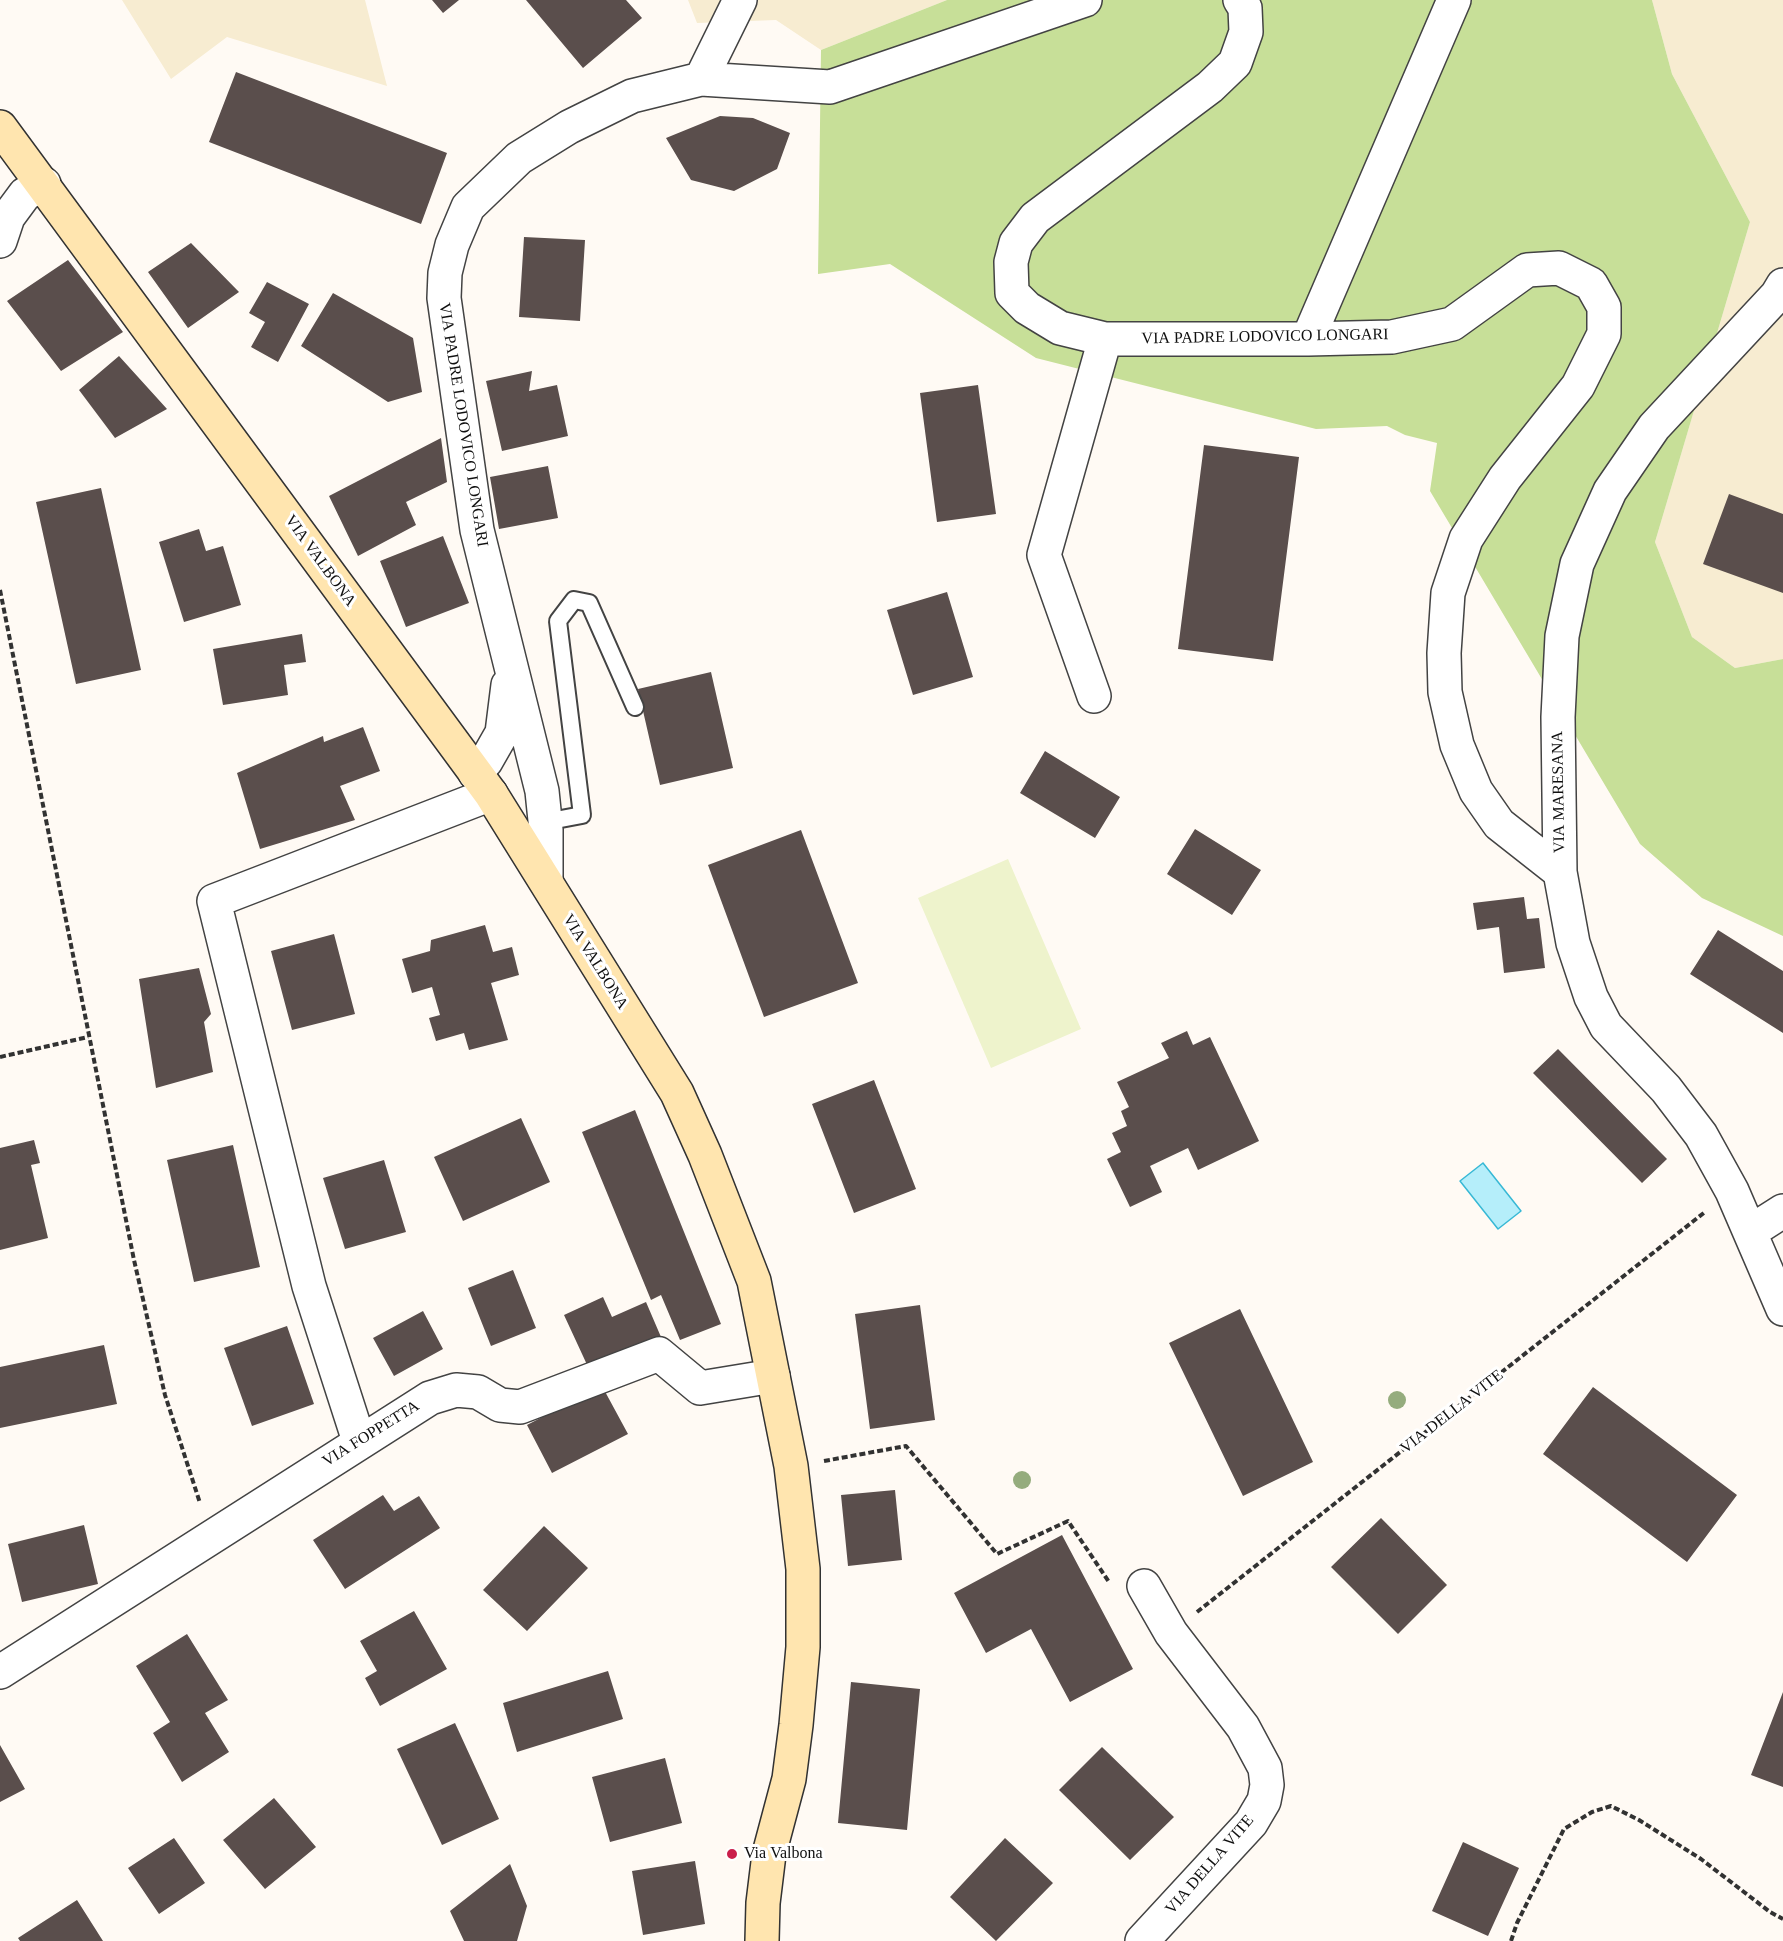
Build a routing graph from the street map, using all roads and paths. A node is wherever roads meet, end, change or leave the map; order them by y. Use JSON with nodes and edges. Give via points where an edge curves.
{"nodes":[{"id":1,"x":740,"y":0,"type":"edge"},
{"id":2,"x":1085,"y":0,"type":"edge"},
{"id":3,"x":1240,"y":0,"type":"edge"},
{"id":4,"x":1454,"y":0,"type":"edge"},
{"id":5,"x":701,"y":79,"type":"junction"},
{"id":6,"x":0,"y":127,"type":"edge"},
{"id":7,"x":44,"y":184,"type":"junction"},
{"id":8,"x":0,"y":241,"type":"edge"},
{"id":9,"x":1783,"y":285,"type":"edge"},
{"id":10,"x":1105,"y":339,"type":"junction"},
{"id":11,"x":1308,"y":339,"type":"junction"},
{"id":12,"x":0,"y":591,"type":"edge"},
{"id":13,"x":509,"y":665,"type":"junction"},
{"id":14,"x":1094,"y":696,"type":"dead end"},
{"id":15,"x":636,"y":707,"type":"dead end"},
{"id":16,"x":483,"y":784,"type":"junction"},
{"id":17,"x":545,"y":822,"type":"junction"},
{"id":18,"x":1560,"y":872,"type":"junction"},
{"id":19,"x":546,"y":881,"type":"junction"},
{"id":20,"x":88,"y":1037,"type":"junction"},
{"id":21,"x":0,"y":1057,"type":"edge"},
{"id":22,"x":1732,"y":1191,"type":"junction"},
{"id":23,"x":1783,"y":1211,"type":"edge"},
{"id":24,"x":1750,"y":1232,"type":"junction"},
{"id":25,"x":1783,"y":1309,"type":"edge"},
{"id":26,"x":773,"y":1376,"type":"junction"},
{"id":27,"x":359,"y":1441,"type":"junction"},
{"id":28,"x":791,"y":1466,"type":"junction"},
{"id":29,"x":1068,"y":1521,"type":"dead end"},
{"id":30,"x":213,"y":1535,"type":"junction"},
{"id":31,"x":1144,"y":1586,"type":"dead end"},
{"id":32,"x":1171,"y":1633,"type":"junction"},
{"id":33,"x":0,"y":1672,"type":"edge"},
{"id":34,"x":1783,"y":1919,"type":"edge"},
{"id":35,"x":762,"y":1941,"type":"edge"},
{"id":36,"x":1142,"y":1941,"type":"edge"},
{"id":37,"x":1511,"y":1941,"type":"edge"}],
"edges":[{"from":1,"to":5,"type":"street"},
{"from":2,"to":5,"type":"street","name":"VIA PADRE LODOVICO LONGARI","via":[[830,87]]},
{"from":3,"to":10,"type":"street","name":"VIA PADRE LODOVICO LONGARI","via":[[1245,8],[1246,32],[1236,63],[1210,87],[1035,218],[1016,243],[1011,262],[1012,293],[1027,308],[1060,328]]},
{"from":4,"to":11,"type":"street"},
{"from":5,"to":13,"type":"street","name":"VIA PADRE LODOVICO LONGARI","via":[[632,96],[569,127],[519,158],[468,207],[452,245],[444,298],[477,530]]},
{"from":6,"to":7,"type":"street","name":"VIA VALBONA"},
{"from":7,"to":8,"type":"street","via":[[25,194],[8,217]]},
{"from":7,"to":16,"type":"street","name":"VIA VALBONA"},
{"from":9,"to":18,"type":"street","name":"VIA MARESANA","via":[[1654,427],[1610,491],[1577,564],[1562,636],[1558,717]]},
{"from":10,"to":11,"type":"street","name":"VIA PADRE LODOVICO LONGARI"},
{"from":10,"to":14,"type":"street","via":[[1044,555]]},
{"from":11,"to":18,"type":"street","name":"VIA PADRE LODOVICO LONGARI","via":[[1392,337],[1452,324],[1527,270],[1559,268],[1591,284],[1604,307],[1604,334],[1594,358],[1578,386],[1505,478],[1466,539],[1448,593],[1445,692],[1457,745],[1476,791],[1499,824]]},
{"from":12,"to":20,"type":"path"},
{"from":13,"to":16,"type":"street","name":"VIA PADRE LODOVICO LONGARI","via":[[502,733],[486,761]]},
{"from":13,"to":17,"type":"street","name":"VIA PADRE LODOVICO LONGARI","via":[[535,754]]},
{"from":15,"to":17,"type":"lane","via":[[589,603],[574,600],[558,621],[582,815]]},
{"from":16,"to":19,"type":"street","name":"VIA VALBONA"},
{"from":16,"to":27,"type":"street","via":[[214,901],[309,1286]]},
{"from":17,"to":19,"type":"street","name":"VIA PADRE LODOVICO LONGARI"},
{"from":18,"to":22,"type":"street","name":"VIA MARESANA","via":[[1573,943],[1591,997],[1606,1026],[1665,1089],[1701,1135]]},
{"from":19,"to":26,"type":"street","name":"VIA VALBONA","via":[[676,1093],[705,1155],[754,1281]]},
{"from":20,"to":21,"type":"path"},
{"from":20,"to":30,"type":"path","via":[[165,1395]]},
{"from":22,"to":24,"type":"street","name":"VIA MARESANA"},
{"from":22,"to":32,"type":"path","name":"VIA DELLA VITE"},
{"from":23,"to":24,"type":"street"},
{"from":24,"to":25,"type":"street","name":"VIA MARESANA"},
{"from":26,"to":27,"type":"street","name":"VIA FOPPETTA","via":[[700,1388],[659,1354],[520,1407],[500,1405],[478,1392],[456,1390],[430,1398]]},
{"from":26,"to":28,"type":"street","name":"VIA VALBONA"},
{"from":27,"to":30,"type":"street","name":"VIA FOPPETTA"},
{"from":28,"to":29,"type":"path","via":[[906,1446],[997,1554]]},
{"from":28,"to":35,"type":"street","name":"VIA VALBONA","via":[[803,1569],[802,1647],[789,1779],[769,1854]]},
{"from":30,"to":33,"type":"street","name":"VIA FOPPETTA"},
{"from":31,"to":32,"type":"street","name":"VIA DELLA VITE"},
{"from":32,"to":36,"type":"street","name":"VIA DELLA VITE","via":[[1244,1726],[1265,1768],[1267,1785],[1264,1801],[1251,1823]]},
{"from":34,"to":37,"type":"path","via":[[1701,1859],[1611,1806],[1564,1829]]}]}
